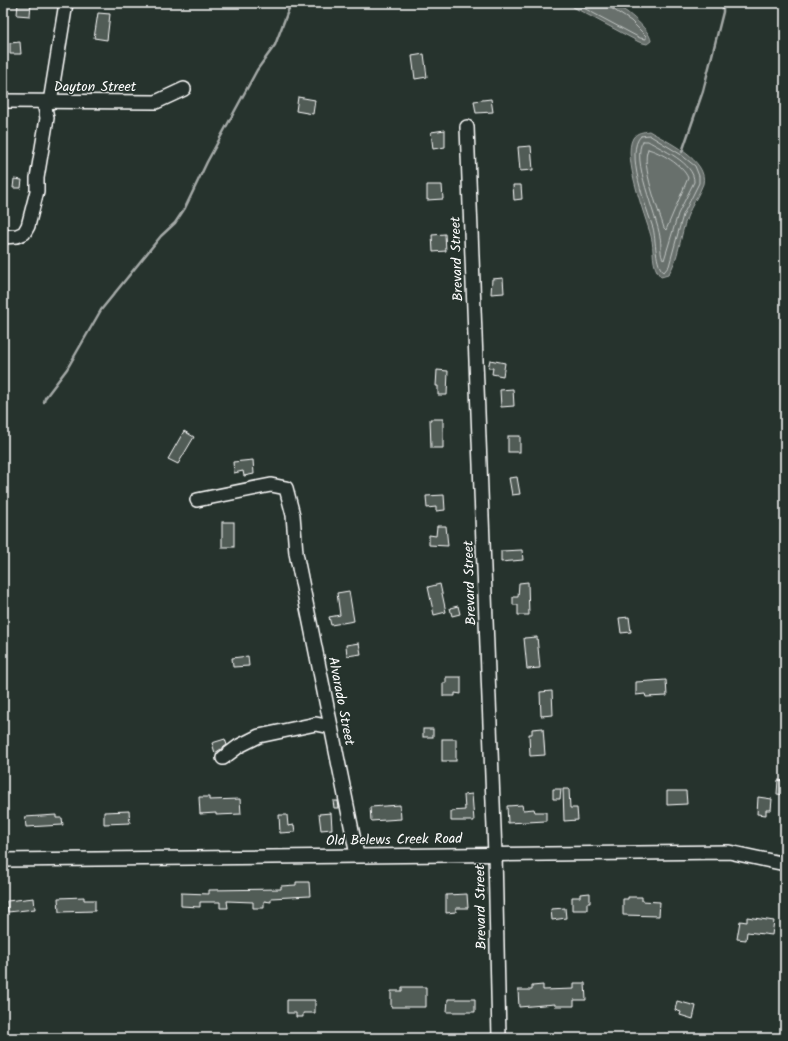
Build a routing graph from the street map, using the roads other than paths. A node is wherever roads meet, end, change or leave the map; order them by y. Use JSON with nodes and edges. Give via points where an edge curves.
{"nodes":[{"id":1,"x":66,"y":3,"type":"edge"},
{"id":2,"x":184,"y":89,"type":"dead end"},
{"id":3,"x":3,"y":101,"type":"edge"},
{"id":4,"x":47,"y":102,"type":"junction"},
{"id":5,"x":467,"y":127,"type":"dead end"},
{"id":6,"x":3,"y":237,"type":"edge"},
{"id":7,"x":197,"y":500,"type":"dead end"},
{"id":8,"x":331,"y":727,"type":"junction"},
{"id":9,"x":223,"y":758,"type":"dead end"},
{"id":10,"x":495,"y":854,"type":"junction"},
{"id":11,"x":357,"y":855,"type":"junction"},
{"id":12,"x":3,"y":860,"type":"edge"},
{"id":13,"x":785,"y":864,"type":"edge"},
{"id":14,"x":499,"y":1038,"type":"edge"}],
"edges":[{"from":1,"to":4,"type":"street"},
{"from":2,"to":4,"type":"street","name":"Dayton Street","via":[[156,102]]},
{"from":3,"to":4,"type":"street","name":"Dayton Street"},
{"from":4,"to":6,"type":"street","via":[[37,191],[28,226],[17,236]]},
{"from":5,"to":10,"type":"street","name":"Brevard Street"},
{"from":7,"to":8,"type":"street","name":"Alvarado Street","via":[[271,485],[286,488],[293,515],[296,553]]},
{"from":8,"to":9,"type":"street","via":[[316,724],[260,736],[239,746]]},
{"from":8,"to":11,"type":"street","name":"Alvarado Street"},
{"from":10,"to":11,"type":"street","name":"Old Belews Creek Road"},
{"from":10,"to":13,"type":"street","name":"Old Belews Creek Road","via":[[729,852]]},
{"from":10,"to":14,"type":"street","name":"Brevard Street"},
{"from":11,"to":12,"type":"street","name":"Old Belews Creek Road"}]}
